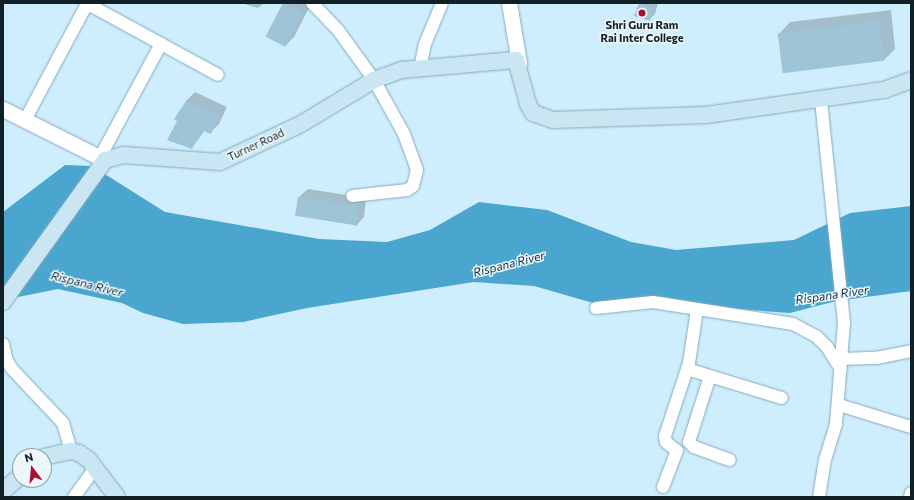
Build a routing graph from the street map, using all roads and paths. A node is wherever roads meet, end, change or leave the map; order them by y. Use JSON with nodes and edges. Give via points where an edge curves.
{"nodes":[{"id":1,"x":87,"y":3,"type":"edge"},
{"id":2,"x":442,"y":3,"type":"edge"},
{"id":3,"x":510,"y":3,"type":"edge"},
{"id":4,"x":317,"y":4,"type":"edge"},
{"id":5,"x":161,"y":44,"type":"junction"},
{"id":6,"x":519,"y":63,"type":"junction"},
{"id":7,"x":420,"y":69,"type":"junction"},
{"id":8,"x":218,"y":75,"type":"dead end"},
{"id":9,"x":374,"y":80,"type":"junction"},
{"id":10,"x":911,"y":80,"type":"edge"},
{"id":11,"x":821,"y":99,"type":"junction"},
{"id":12,"x":3,"y":109,"type":"edge"},
{"id":13,"x":25,"y":120,"type":"junction"},
{"id":14,"x":102,"y":161,"type":"junction"},
{"id":15,"x":352,"y":196,"type":"dead end"},
{"id":16,"x":3,"y":302,"type":"edge"},
{"id":17,"x":596,"y":308,"type":"dead end"},
{"id":18,"x":697,"y":310,"type":"junction"},
{"id":19,"x":3,"y":344,"type":"edge"},
{"id":20,"x":911,"y":351,"type":"edge"},
{"id":21,"x":842,"y":364,"type":"junction"},
{"id":22,"x":687,"y":369,"type":"junction"},
{"id":23,"x":710,"y":376,"type":"junction"},
{"id":24,"x":782,"y":398,"type":"dead end"},
{"id":25,"x":839,"y":405,"type":"junction"},
{"id":26,"x":911,"y":427,"type":"edge"},
{"id":27,"x":71,"y":451,"type":"junction"},
{"id":28,"x":52,"y":455,"type":"edge"},
{"id":29,"x":730,"y":460,"type":"dead end"},
{"id":30,"x":95,"y":468,"type":"junction"},
{"id":31,"x":12,"y":483,"type":"edge"},
{"id":32,"x":663,"y":488,"type":"dead end"},
{"id":33,"x":3,"y":491,"type":"edge"},
{"id":34,"x":911,"y":493,"type":"edge"},
{"id":35,"x":74,"y":497,"type":"edge"},
{"id":36,"x":117,"y":497,"type":"edge"},
{"id":37,"x":819,"y":497,"type":"edge"},
{"id":38,"x":910,"y":497,"type":"edge"}],
"edges":[{"from":1,"to":5,"type":"street"},
{"from":1,"to":13,"type":"street"},
{"from":2,"to":7,"type":"street","via":[[425,44]]},
{"from":3,"to":6,"type":"street"},
{"from":4,"to":9,"type":"street"},
{"from":5,"to":8,"type":"street"},
{"from":5,"to":14,"type":"street"},
{"from":6,"to":7,"type":"main road","name":"Turner Road","via":[[516,60]]},
{"from":6,"to":11,"type":"main road","via":[[528,104],[533,113],[553,120],[706,115]]},
{"from":7,"to":9,"type":"main road","name":"Turner Road","via":[[402,70]]},
{"from":9,"to":14,"type":"main road","name":"Turner Road","via":[[301,124],[220,162],[124,155]]},
{"from":9,"to":15,"type":"street","via":[[414,159],[416,178],[413,186],[407,190]]},
{"from":10,"to":11,"type":"main road","via":[[884,90]]},
{"from":11,"to":21,"type":"street","via":[[843,302]]},
{"from":12,"to":13,"type":"street"},
{"from":13,"to":14,"type":"street"},
{"from":14,"to":16,"type":"main road"},
{"from":17,"to":18,"type":"street","via":[[653,302]]},
{"from":18,"to":21,"type":"street","via":[[793,324],[816,336]]},
{"from":18,"to":22,"type":"street"},
{"from":19,"to":27,"type":"street","via":[[12,369],[63,423]]},
{"from":20,"to":21,"type":"street"},
{"from":21,"to":25,"type":"street"},
{"from":22,"to":23,"type":"street"},
{"from":22,"to":32,"type":"street","via":[[665,436],[666,442],[677,451]]},
{"from":23,"to":24,"type":"street"},
{"from":23,"to":29,"type":"street","via":[[689,442],[694,447]]},
{"from":25,"to":26,"type":"street"},
{"from":25,"to":37,"type":"street"},
{"from":27,"to":28,"type":"main road"},
{"from":27,"to":30,"type":"main road","via":[[79,453]]},
{"from":30,"to":35,"type":"street"},
{"from":30,"to":36,"type":"main road"},
{"from":31,"to":33,"type":"main road"},
{"from":34,"to":38,"type":"street"}]}
